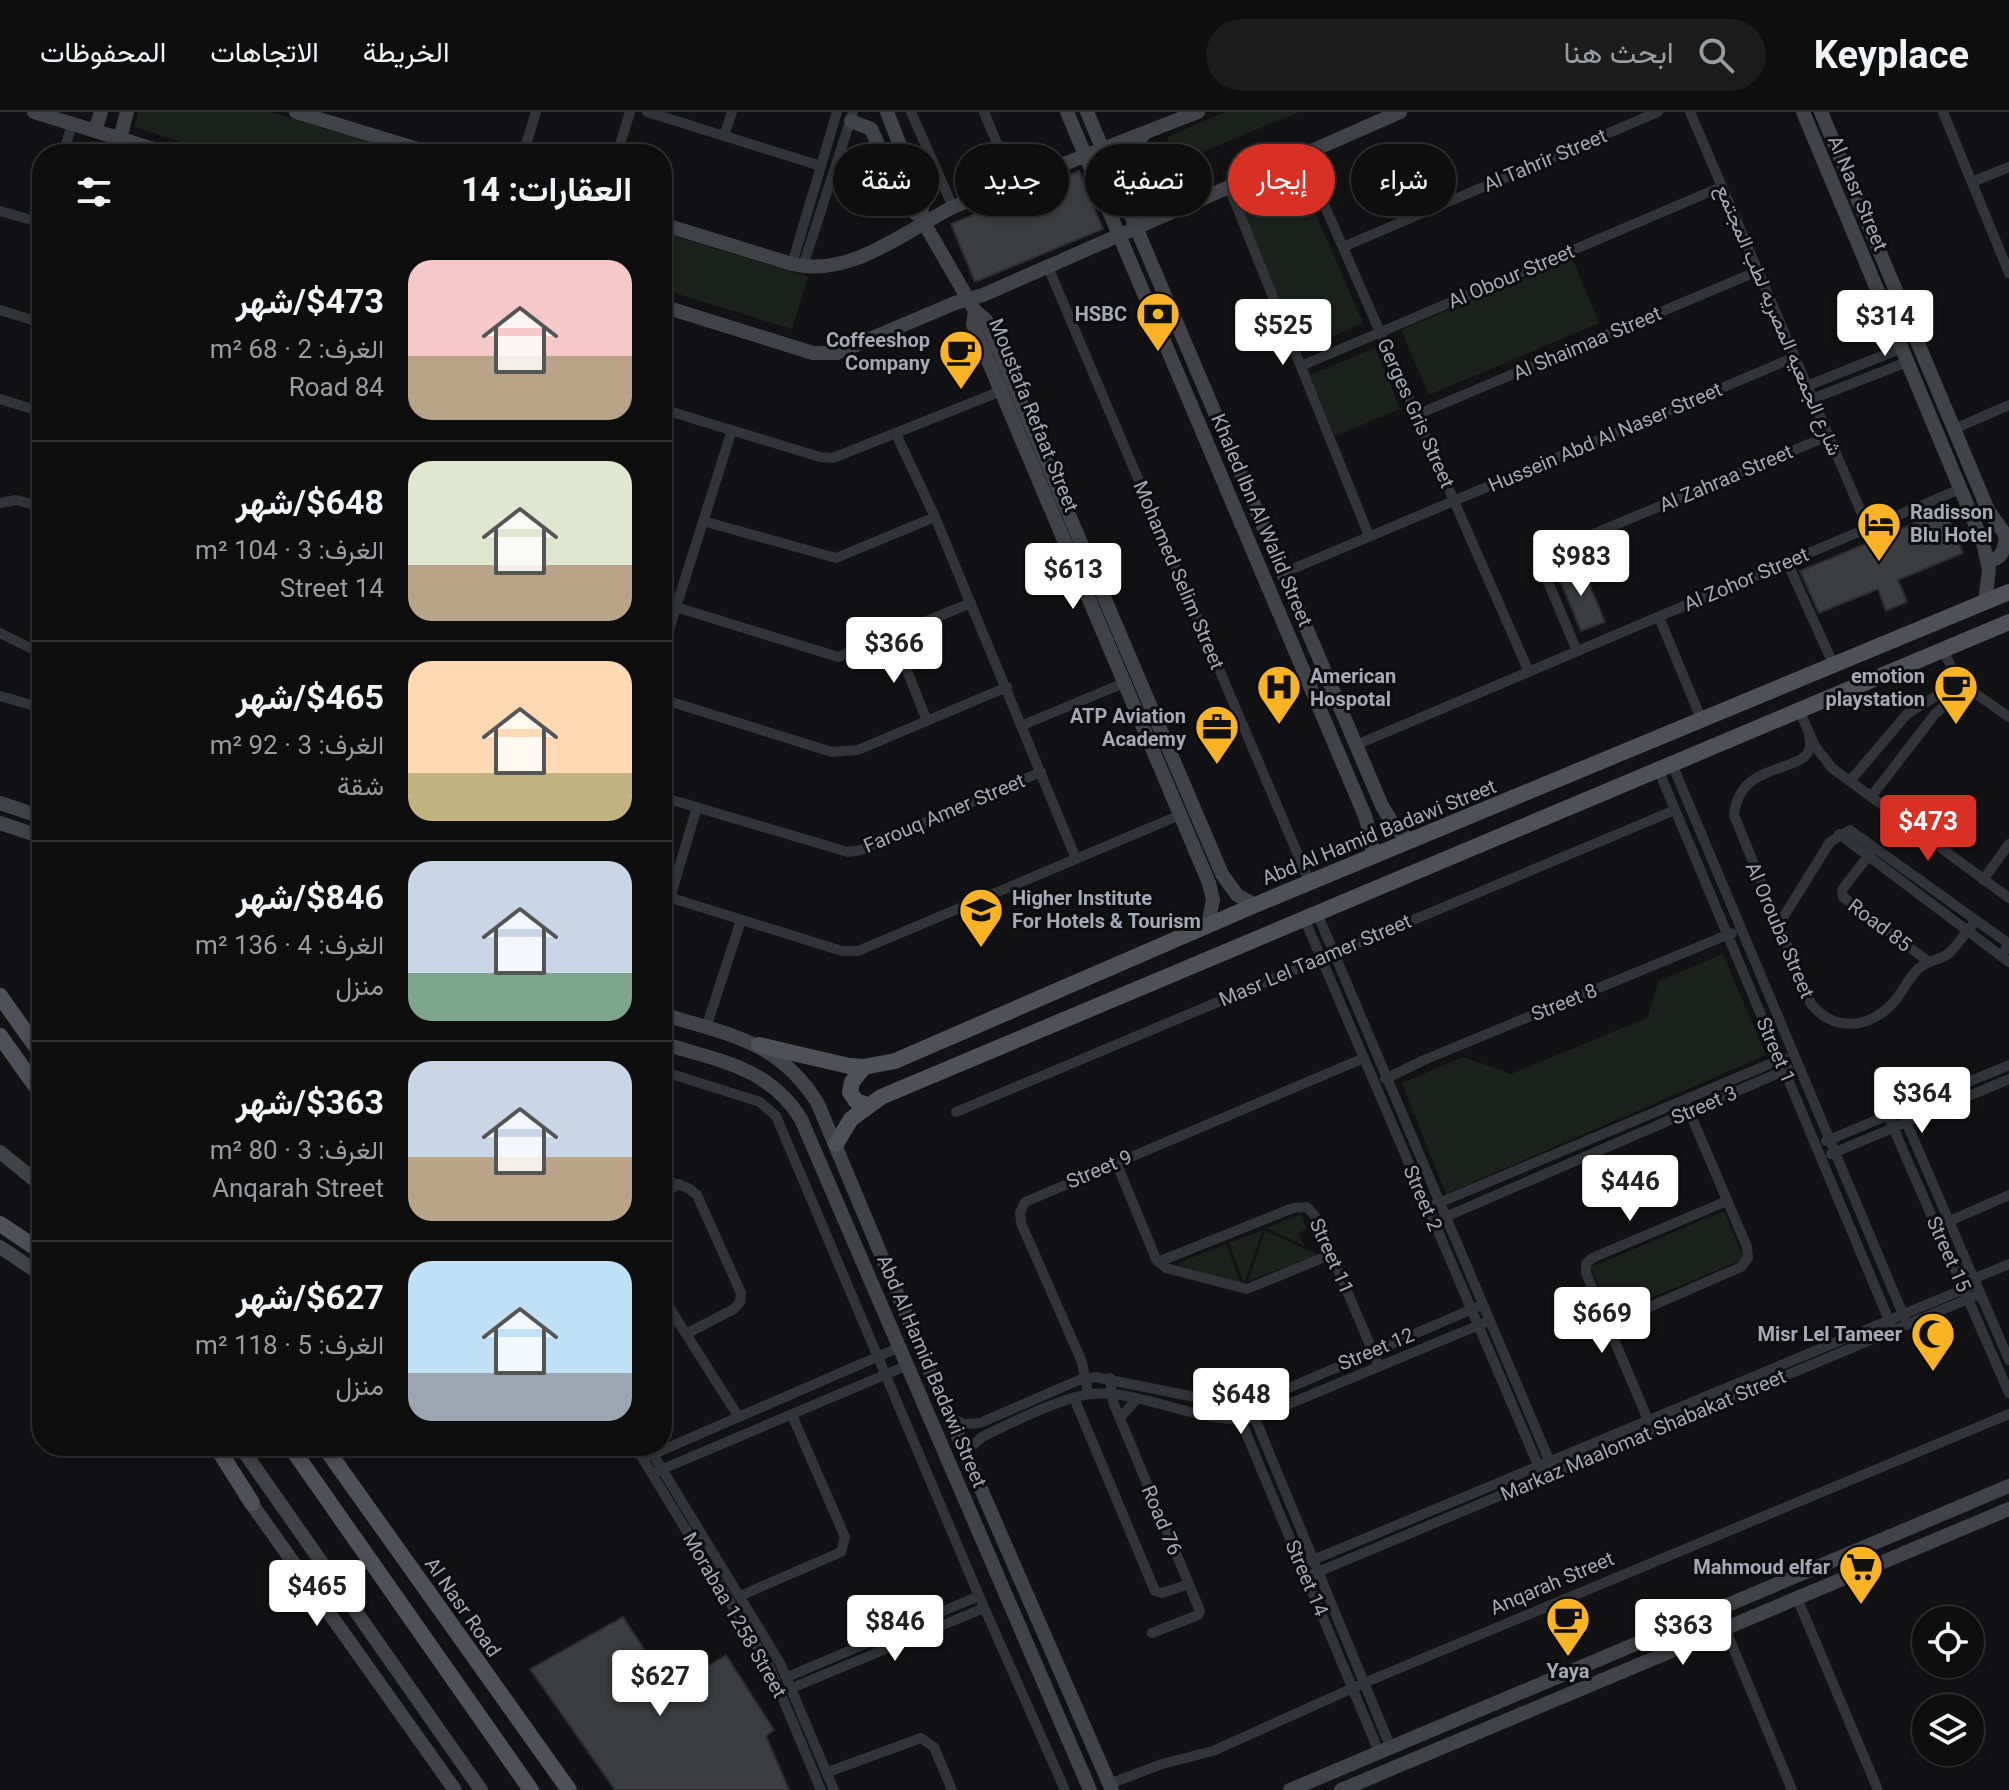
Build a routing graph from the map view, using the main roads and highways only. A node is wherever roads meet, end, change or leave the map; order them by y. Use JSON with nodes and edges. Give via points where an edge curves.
{"nodes":[{"id":1,"x":2009,"y":592,"type":"edge"},
{"id":2,"x":2009,"y":622,"type":"edge"},
{"id":3,"x":0,"y":996,"type":"edge"},
{"id":4,"x":0,"y":1036,"type":"edge"},
{"id":5,"x":32,"y":1041,"type":"edge"},
{"id":6,"x":759,"y":1045,"type":"road end"},
{"id":7,"x":864,"y":1067,"type":"junction"},
{"id":8,"x":32,"y":1081,"type":"edge"},
{"id":9,"x":867,"y":1105,"type":"junction"},
{"id":10,"x":836,"y":1144,"type":"road end"},
{"id":11,"x":0,"y":1224,"type":"edge"},
{"id":12,"x":32,"y":1245,"type":"edge"},
{"id":13,"x":222,"y":1456,"type":"edge"},
{"id":14,"x":297,"y":1456,"type":"edge"},
{"id":15,"x":331,"y":1456,"type":"edge"},
{"id":16,"x":252,"y":1503,"type":"road end"},
{"id":17,"x":531,"y":1790,"type":"edge"},
{"id":18,"x":569,"y":1790,"type":"edge"}],
"edges":[{"from":1,"to":7,"type":"main road","name":"Abd Al Hamid Badawi Street","via":[[1255,905],[910,1055]]},
{"from":2,"to":9,"type":"main road"},
{"from":3,"to":5,"type":"main road"},
{"from":4,"to":8,"type":"main road"},
{"from":6,"to":7,"type":"main road","name":"Abd Al Hamid Badawi Street"},
{"from":7,"to":9,"type":"main road","via":[[850,1092]]},
{"from":9,"to":10,"type":"main road"},
{"from":11,"to":12,"type":"main road"},
{"from":13,"to":16,"type":"main road"},
{"from":14,"to":17,"type":"main road"},
{"from":15,"to":18,"type":"main road","name":"Al Nasr Road"}]}
